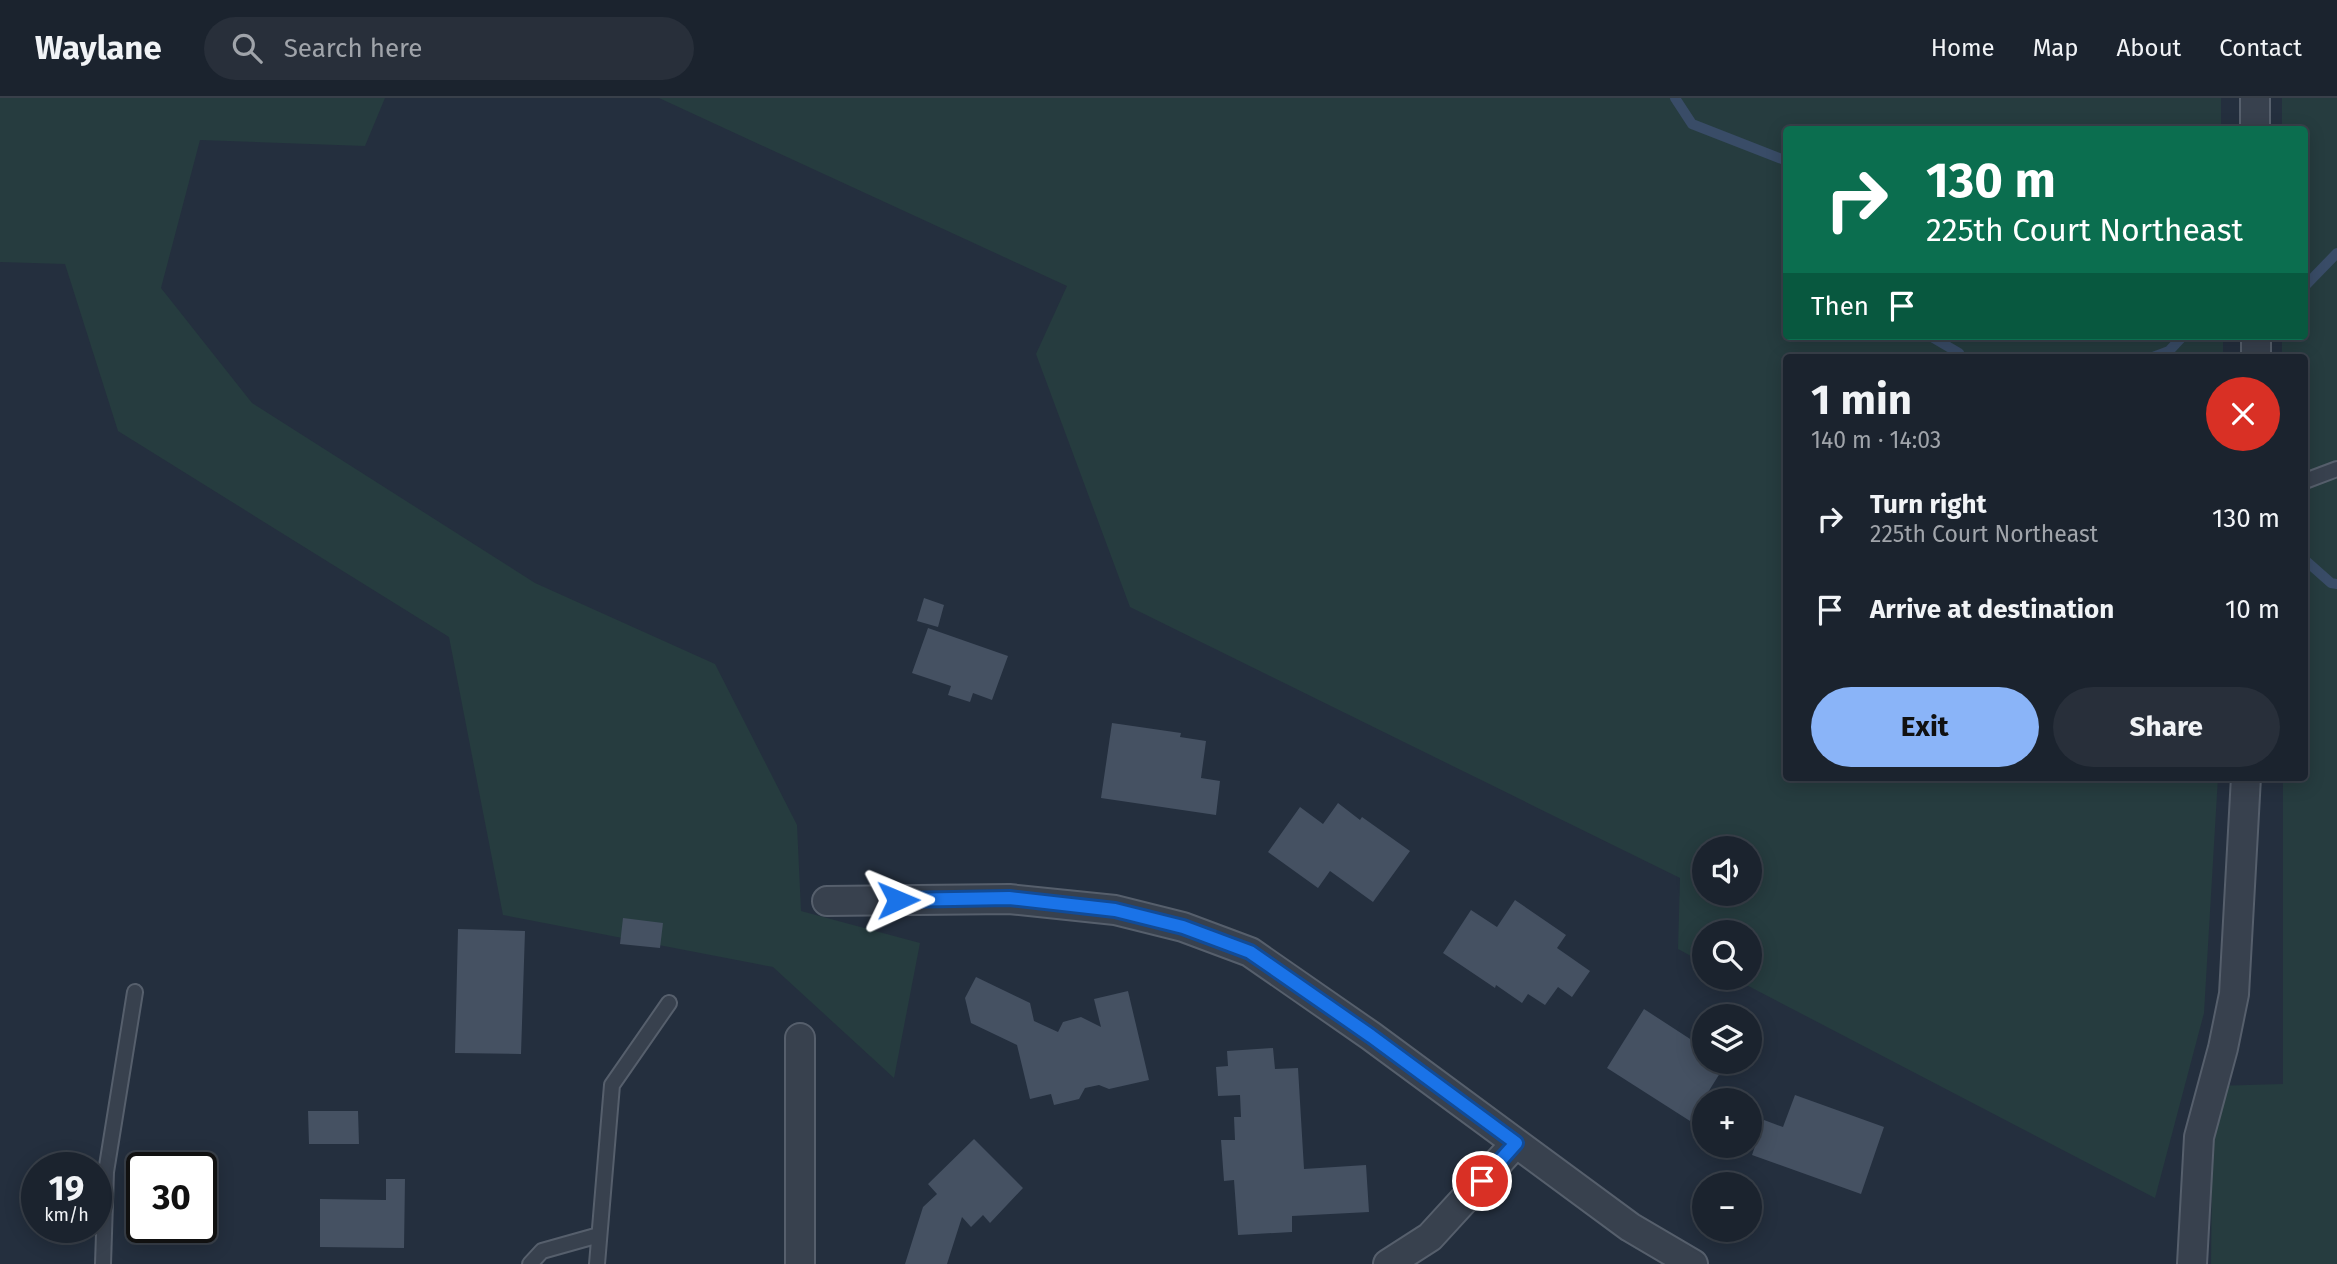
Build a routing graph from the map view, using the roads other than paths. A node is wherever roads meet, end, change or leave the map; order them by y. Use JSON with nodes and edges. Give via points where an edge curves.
{"nodes":[{"id":1,"x":2255,"y":98,"type":"edge"},
{"id":2,"x":2255,"y":126,"type":"edge"},
{"id":3,"x":2337,"y":469,"type":"edge"},
{"id":4,"x":2308,"y":480,"type":"edge"},
{"id":5,"x":2246,"y":781,"type":"edge"},
{"id":6,"x":827,"y":901,"type":"dead end"},
{"id":7,"x":135,"y":992,"type":"dead end"},
{"id":8,"x":669,"y":1003,"type":"dead end"},
{"id":9,"x":800,"y":1038,"type":"dead end"},
{"id":10,"x":1516,"y":1143,"type":"junction"},
{"id":11,"x":599,"y":1234,"type":"junction"},
{"id":12,"x":103,"y":1264,"type":"edge"},
{"id":13,"x":530,"y":1264,"type":"edge"},
{"id":14,"x":597,"y":1264,"type":"edge"},
{"id":15,"x":800,"y":1264,"type":"edge"},
{"id":16,"x":1388,"y":1264,"type":"edge"},
{"id":17,"x":1693,"y":1264,"type":"edge"},
{"id":18,"x":2192,"y":1264,"type":"edge"}],
"edges":[{"from":1,"to":2,"type":"street"},
{"from":3,"to":4,"type":"lane"},
{"from":5,"to":18,"type":"street","via":[[2234,994],[2199,1137]]},
{"from":6,"to":10,"type":"street","via":[[1009,898],[1115,910],[1183,927],[1250,952]]},
{"from":7,"to":12,"type":"lane","via":[[106,1172]]},
{"from":8,"to":11,"type":"lane","via":[[612,1085]]},
{"from":9,"to":15,"type":"street"},
{"from":10,"to":16,"type":"street","via":[[1430,1237]]},
{"from":10,"to":17,"type":"street","via":[[1630,1227]]},
{"from":11,"to":13,"type":"lane","via":[[542,1251]]},
{"from":11,"to":14,"type":"lane"}]}
